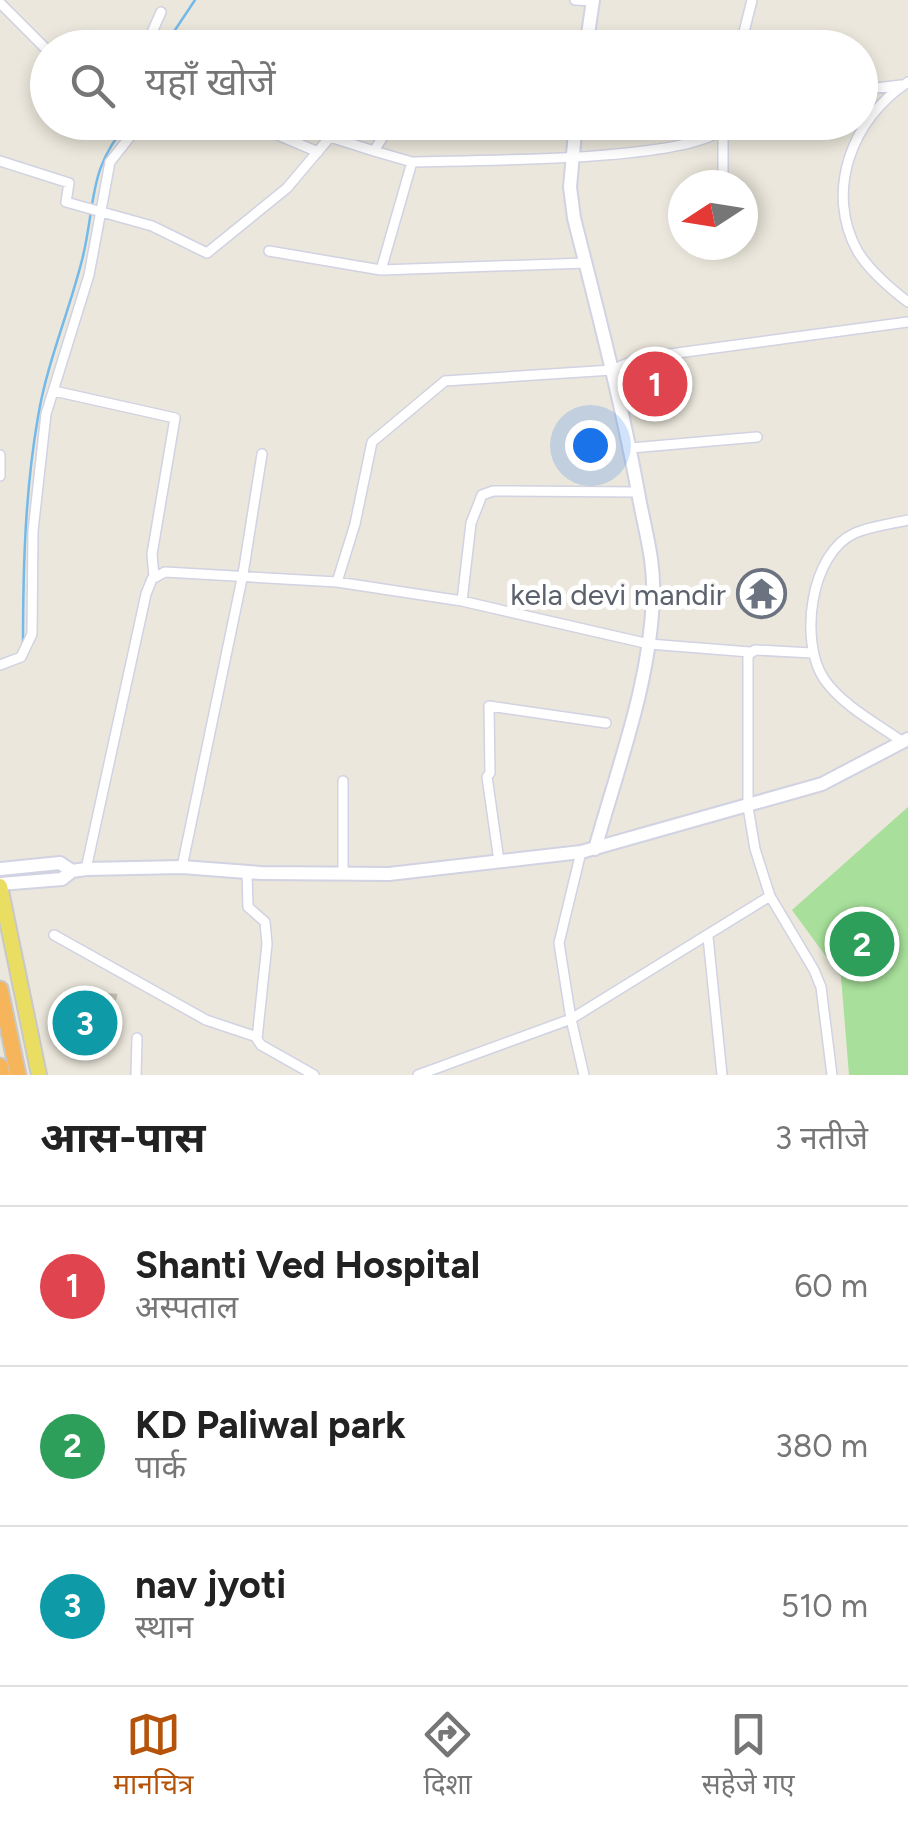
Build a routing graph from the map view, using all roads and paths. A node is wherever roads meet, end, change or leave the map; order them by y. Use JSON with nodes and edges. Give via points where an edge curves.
{"nodes":[{"id":1,"x":575,"y":0,"type":"edge"},
{"id":2,"x":592,"y":0,"type":"edge"},
{"id":3,"x":752,"y":0,"type":"edge"},
{"id":4,"x":0,"y":3,"type":"edge"},
{"id":5,"x":161,"y":12,"type":"dead end"},
{"id":6,"x":152,"y":30,"type":"edge"},
{"id":7,"x":588,"y":30,"type":"edge"},
{"id":8,"x":744,"y":30,"type":"edge"},
{"id":9,"x":30,"y":34,"type":"edge"},
{"id":10,"x":906,"y":84,"type":"edge"},
{"id":11,"x":878,"y":88,"type":"edge"},
{"id":12,"x":878,"y":107,"type":"edge"},
{"id":13,"x":127,"y":140,"type":"edge"},
{"id":14,"x":290,"y":140,"type":"edge"},
{"id":15,"x":327,"y":140,"type":"edge"},
{"id":16,"x":342,"y":140,"type":"edge"},
{"id":17,"x":381,"y":140,"type":"edge"},
{"id":18,"x":574,"y":140,"type":"edge"},
{"id":19,"x":700,"y":140,"type":"edge"},
{"id":20,"x":724,"y":140,"type":"edge"},
{"id":21,"x":857,"y":140,"type":"edge"},
{"id":22,"x":374,"y":151,"type":"junction"},
{"id":23,"x":318,"y":152,"type":"junction"},
{"id":24,"x":572,"y":157,"type":"junction"},
{"id":25,"x":0,"y":161,"type":"edge"},
{"id":26,"x":412,"y":162,"type":"junction"},
{"id":27,"x":723,"y":170,"type":"edge"},
{"id":28,"x":92,"y":209,"type":"junction"},
{"id":29,"x":269,"y":251,"type":"dead end"},
{"id":30,"x":586,"y":263,"type":"junction"},
{"id":31,"x":381,"y":270,"type":"junction"},
{"id":32,"x":908,"y":302,"type":"edge"},
{"id":33,"x":908,"y":322,"type":"edge"},
{"id":34,"x":612,"y":370,"type":"junction"},
{"id":35,"x":54,"y":391,"type":"junction"},
{"id":36,"x":757,"y":436,"type":"dead end"},
{"id":37,"x":631,"y":448,"type":"junction"},
{"id":38,"x":262,"y":454,"type":"dead end"},
{"id":39,"x":0,"y":455,"type":"edge"},
{"id":40,"x":0,"y":476,"type":"edge"},
{"id":41,"x":638,"y":492,"type":"junction"},
{"id":42,"x":908,"y":520,"type":"edge"},
{"id":43,"x":243,"y":574,"type":"junction"},
{"id":44,"x":154,"y":577,"type":"junction"},
{"id":45,"x":337,"y":582,"type":"junction"},
{"id":46,"x":462,"y":602,"type":"junction"},
{"id":47,"x":649,"y":644,"type":"junction"},
{"id":48,"x":750,"y":652,"type":"junction"},
{"id":49,"x":812,"y":653,"type":"junction"},
{"id":50,"x":0,"y":665,"type":"edge"},
{"id":51,"x":606,"y":723,"type":"dead end"},
{"id":52,"x":905,"y":740,"type":"edge"},
{"id":53,"x":343,"y":781,"type":"dead end"},
{"id":54,"x":748,"y":807,"type":"junction"},
{"id":55,"x":588,"y":850,"type":"junction"},
{"id":56,"x":499,"y":861,"type":"junction"},
{"id":57,"x":182,"y":867,"type":"junction"},
{"id":58,"x":0,"y":870,"type":"edge"},
{"id":59,"x":79,"y":870,"type":"junction"},
{"id":60,"x":248,"y":872,"type":"junction"},
{"id":61,"x":343,"y":874,"type":"junction"},
{"id":62,"x":0,"y":885,"type":"edge"},
{"id":63,"x":770,"y":896,"type":"junction"},
{"id":64,"x":54,"y":936,"type":"dead end"},
{"id":65,"x":708,"y":937,"type":"junction"},
{"id":66,"x":0,"y":989,"type":"edge"},
{"id":67,"x":571,"y":1019,"type":"junction"},
{"id":68,"x":257,"y":1037,"type":"junction"},
{"id":69,"x":137,"y":1038,"type":"dead end"},
{"id":70,"x":0,"y":1066,"type":"edge"},
{"id":71,"x":2,"y":1075,"type":"edge"},
{"id":72,"x":18,"y":1075,"type":"edge"},
{"id":73,"x":38,"y":1075,"type":"edge"},
{"id":74,"x":136,"y":1075,"type":"edge"},
{"id":75,"x":314,"y":1075,"type":"edge"},
{"id":76,"x":418,"y":1075,"type":"edge"},
{"id":77,"x":584,"y":1075,"type":"edge"},
{"id":78,"x":722,"y":1075,"type":"edge"},
{"id":79,"x":832,"y":1075,"type":"edge"}],
"edges":[{"from":1,"to":2,"type":"street"},
{"from":2,"to":7,"type":"street"},
{"from":3,"to":8,"type":"street"},
{"from":4,"to":9,"type":"street"},
{"from":5,"to":6,"type":"street"},
{"from":10,"to":11,"type":"street"},
{"from":10,"to":12,"type":"street"},
{"from":13,"to":28,"type":"street","via":[[110,162]]},
{"from":14,"to":23,"type":"street"},
{"from":15,"to":23,"type":"street"},
{"from":16,"to":22,"type":"street"},
{"from":17,"to":22,"type":"street"},
{"from":18,"to":24,"type":"street"},
{"from":19,"to":24,"type":"street"},
{"from":20,"to":27,"type":"street"},
{"from":21,"to":32,"type":"street","via":[[842,184],[849,234],[861,257]]},
{"from":22,"to":26,"type":"street"},
{"from":23,"to":28,"type":"street","via":[[287,188],[209,253],[152,226]]},
{"from":24,"to":26,"type":"street"},
{"from":24,"to":30,"type":"street","via":[[570,187]]},
{"from":25,"to":28,"type":"street","via":[[69,182],[64,201]]},
{"from":26,"to":31,"type":"street"},
{"from":28,"to":35,"type":"street","via":[[89,275]]},
{"from":29,"to":31,"type":"street"},
{"from":30,"to":31,"type":"street"},
{"from":30,"to":34,"type":"street"},
{"from":33,"to":34,"type":"street","via":[[640,358]]},
{"from":34,"to":37,"type":"street"},
{"from":34,"to":45,"type":"street","via":[[444,381],[372,442]]},
{"from":35,"to":44,"type":"street","via":[[175,418]]},
{"from":35,"to":50,"type":"street","via":[[37,478],[32,634],[21,657]]},
{"from":36,"to":37,"type":"street"},
{"from":37,"to":41,"type":"street"},
{"from":38,"to":43,"type":"street"},
{"from":39,"to":40,"type":"street"},
{"from":41,"to":46,"type":"street","via":[[482,495],[470,523]]},
{"from":41,"to":47,"type":"street","via":[[652,571]]},
{"from":42,"to":49,"type":"street","via":[[854,534],[829,560],[815,592]]},
{"from":43,"to":44,"type":"street","via":[[174,571]]},
{"from":43,"to":45,"type":"street"},
{"from":43,"to":57,"type":"street"},
{"from":44,"to":59,"type":"street"},
{"from":45,"to":46,"type":"street"},
{"from":46,"to":47,"type":"street"},
{"from":47,"to":48,"type":"street"},
{"from":47,"to":55,"type":"street"},
{"from":48,"to":49,"type":"street"},
{"from":48,"to":54,"type":"street"},
{"from":49,"to":52,"type":"street","via":[[836,694]]},
{"from":51,"to":56,"type":"street","via":[[489,706],[487,778]]},
{"from":52,"to":54,"type":"street","via":[[822,784]]},
{"from":53,"to":61,"type":"street"},
{"from":54,"to":55,"type":"street"},
{"from":54,"to":63,"type":"street"},
{"from":55,"to":56,"type":"street"},
{"from":55,"to":67,"type":"street","via":[[559,943]]},
{"from":56,"to":61,"type":"street"},
{"from":57,"to":59,"type":"street"},
{"from":57,"to":60,"type":"street"},
{"from":58,"to":59,"type":"street","via":[[60,863]]},
{"from":59,"to":62,"type":"street","via":[[62,879]]},
{"from":60,"to":61,"type":"street"},
{"from":60,"to":68,"type":"street","via":[[248,907],[265,922]]},
{"from":62,"to":73,"type":"main road"},
{"from":63,"to":65,"type":"street"},
{"from":63,"to":79,"type":"street","via":[[821,988]]},
{"from":64,"to":68,"type":"street","via":[[206,1020]]},
{"from":65,"to":67,"type":"street"},
{"from":65,"to":78,"type":"street"},
{"from":66,"to":72,"type":"highway"},
{"from":67,"to":76,"type":"street"},
{"from":67,"to":77,"type":"street"},
{"from":68,"to":75,"type":"street"},
{"from":69,"to":74,"type":"street"},
{"from":70,"to":71,"type":"highway"}]}
